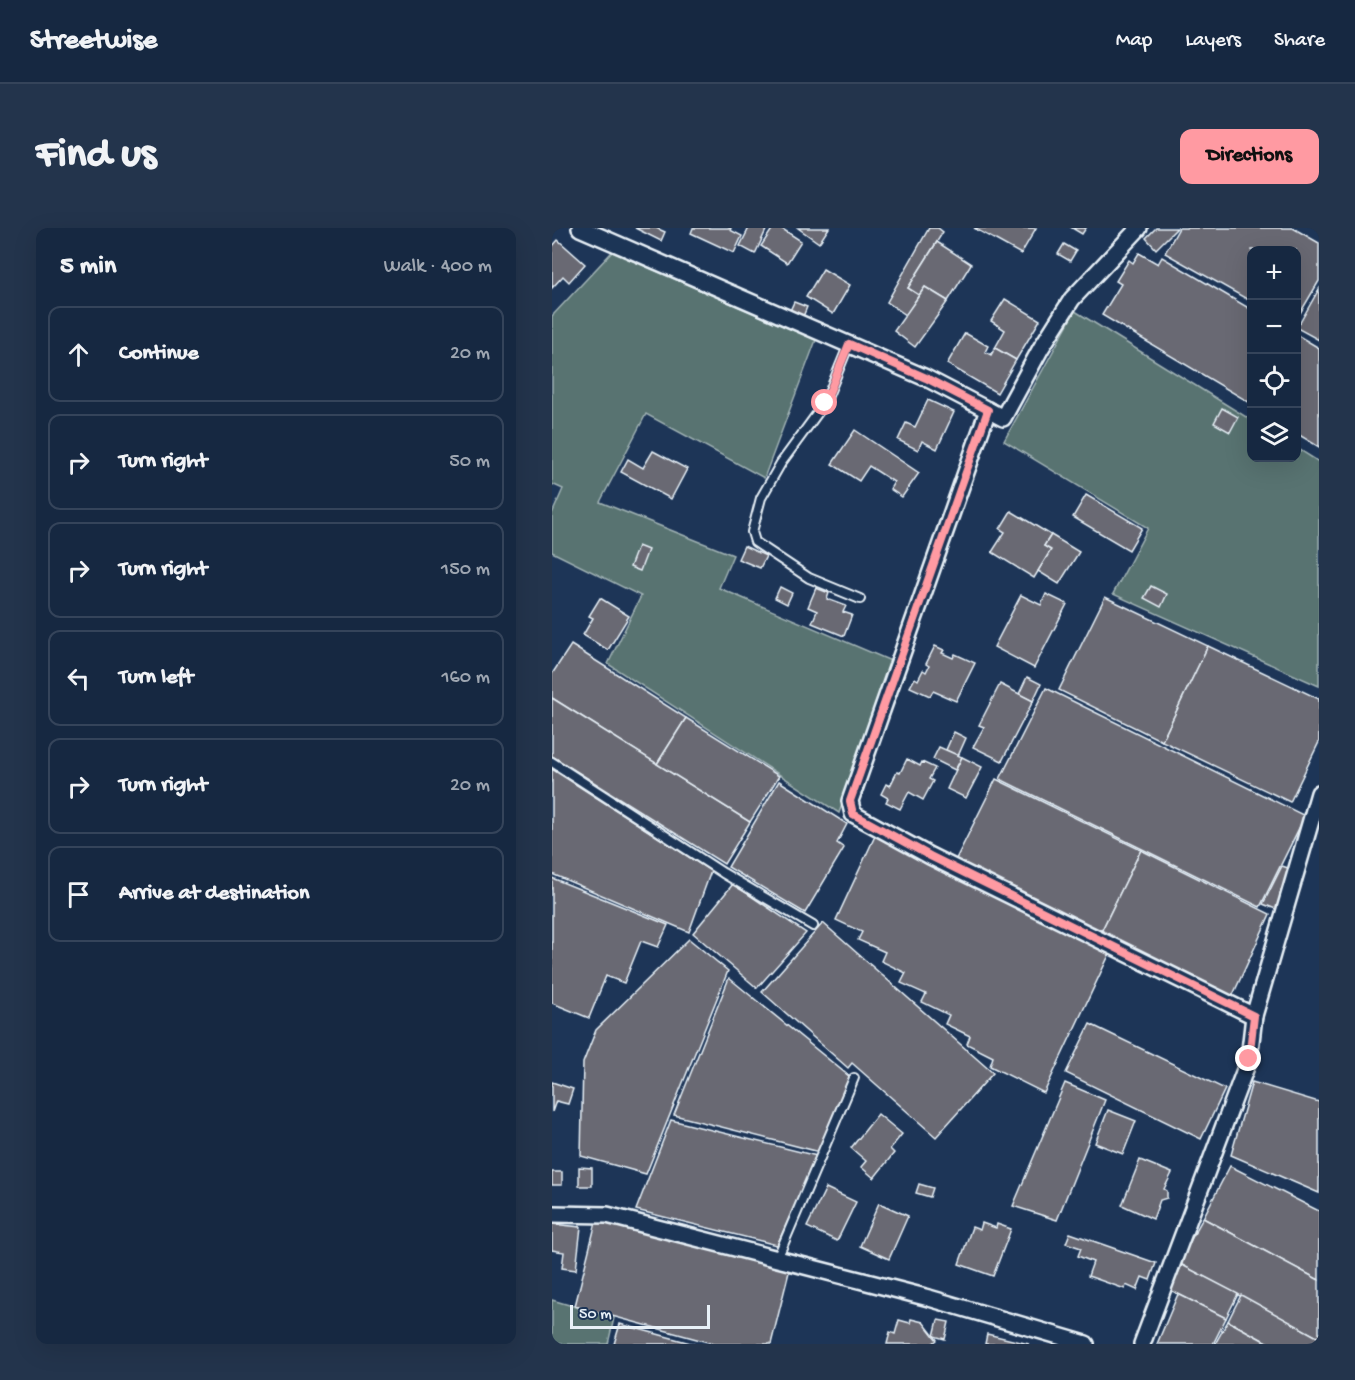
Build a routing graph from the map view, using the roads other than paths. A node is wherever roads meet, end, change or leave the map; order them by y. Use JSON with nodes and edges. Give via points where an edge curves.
{"nodes":[{"id":1,"x":580,"y":228,"type":"edge"},
{"id":2,"x":1139,"y":228,"type":"edge"},
{"id":3,"x":849,"y":344,"type":"junction"},
{"id":4,"x":988,"y":410,"type":"junction"},
{"id":5,"x":860,"y":599,"type":"dead end"},
{"id":6,"x":552,"y":762,"type":"edge"},
{"id":7,"x":1319,"y":793,"type":"edge"},
{"id":8,"x":813,"y":926,"type":"dead end"},
{"id":9,"x":1254,"y":1016,"type":"junction"},
{"id":10,"x":854,"y":1078,"type":"dead end"},
{"id":11,"x":552,"y":1214,"type":"edge"},
{"id":12,"x":777,"y":1259,"type":"junction"},
{"id":13,"x":1086,"y":1344,"type":"edge"},
{"id":14,"x":1142,"y":1344,"type":"edge"}],
"edges":[{"from":1,"to":3,"type":"street"},
{"from":2,"to":4,"type":"street","via":[[1072,299],[1003,418]]},
{"from":3,"to":4,"type":"street"},
{"from":3,"to":5,"type":"lane","via":[[825,403],[761,498],[752,532],[755,542],[809,578]]},
{"from":4,"to":9,"type":"street","via":[[850,801],[853,814]]},
{"from":6,"to":8,"type":"lane","via":[[723,873]]},
{"from":7,"to":9,"type":"street"},
{"from":9,"to":14,"type":"street","via":[[1249,1059]]},
{"from":10,"to":12,"type":"lane"},
{"from":11,"to":12,"type":"street","via":[[607,1215]]},
{"from":12,"to":13,"type":"street"}]}
